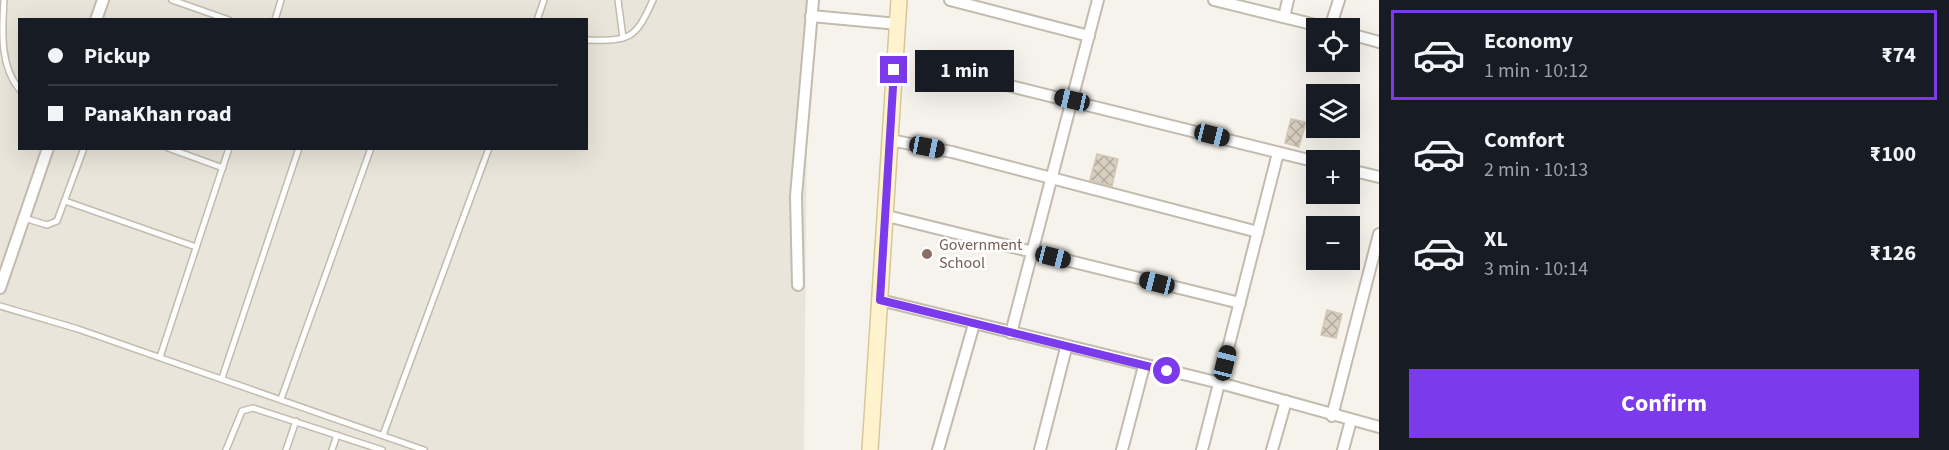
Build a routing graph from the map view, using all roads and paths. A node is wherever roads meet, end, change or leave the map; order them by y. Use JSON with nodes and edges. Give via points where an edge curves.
{"nodes":[{"id":1,"x":4,"y":0,"type":"edge"},
{"id":2,"x":103,"y":0,"type":"edge"},
{"id":3,"x":172,"y":0,"type":"edge"},
{"id":4,"x":281,"y":0,"type":"edge"},
{"id":5,"x":544,"y":0,"type":"edge"},
{"id":6,"x":618,"y":0,"type":"edge"},
{"id":7,"x":653,"y":0,"type":"edge"},
{"id":8,"x":813,"y":0,"type":"edge"},
{"id":9,"x":899,"y":0,"type":"edge"},
{"id":10,"x":950,"y":0,"type":"edge"},
{"id":11,"x":1098,"y":0,"type":"edge"},
{"id":12,"x":1214,"y":0,"type":"edge"},
{"id":13,"x":1288,"y":0,"type":"edge"},
{"id":14,"x":1339,"y":0,"type":"edge"},
{"id":15,"x":811,"y":16,"type":"junction"},
{"id":16,"x":1284,"y":17,"type":"junction"},
{"id":17,"x":97,"y":18,"type":"edge"},
{"id":18,"x":223,"y":18,"type":"edge"},
{"id":19,"x":276,"y":18,"type":"edge"},
{"id":20,"x":538,"y":18,"type":"edge"},
{"id":21,"x":1333,"y":18,"type":"edge"},
{"id":22,"x":1306,"y":22,"type":"edge"},
{"id":23,"x":898,"y":24,"type":"junction"},
{"id":24,"x":1089,"y":36,"type":"junction"},
{"id":25,"x":1360,"y":37,"type":"edge"},
{"id":26,"x":623,"y":38,"type":"junction"},
{"id":27,"x":588,"y":40,"type":"edge"},
{"id":28,"x":1379,"y":42,"type":"edge"},
{"id":29,"x":1010,"y":86,"type":"dead end"},
{"id":30,"x":18,"y":88,"type":"edge"},
{"id":31,"x":1072,"y":100,"type":"junction"},
{"id":32,"x":890,"y":140,"type":"junction"},
{"id":33,"x":47,"y":150,"type":"edge"},
{"id":34,"x":83,"y":150,"type":"edge"},
{"id":35,"x":174,"y":150,"type":"edge"},
{"id":36,"x":229,"y":150,"type":"edge"},
{"id":37,"x":298,"y":150,"type":"edge"},
{"id":38,"x":370,"y":150,"type":"edge"},
{"id":39,"x":488,"y":150,"type":"edge"},
{"id":40,"x":1278,"y":153,"type":"junction"},
{"id":41,"x":1306,"y":159,"type":"edge"},
{"id":42,"x":223,"y":168,"type":"junction"},
{"id":43,"x":1360,"y":172,"type":"edge"},
{"id":44,"x":1379,"y":177,"type":"edge"},
{"id":45,"x":1051,"y":179,"type":"junction"},
{"id":46,"x":65,"y":201,"type":"junction"},
{"id":47,"x":887,"y":216,"type":"junction"},
{"id":48,"x":24,"y":218,"type":"junction"},
{"id":49,"x":1258,"y":232,"type":"junction"},
{"id":50,"x":1379,"y":234,"type":"edge"},
{"id":51,"x":196,"y":247,"type":"junction"},
{"id":52,"x":1032,"y":252,"type":"junction"},
{"id":53,"x":798,"y":285,"type":"dead end"},
{"id":54,"x":0,"y":288,"type":"edge"},
{"id":55,"x":880,"y":300,"type":"junction"},
{"id":56,"x":1240,"y":303,"type":"junction"},
{"id":57,"x":0,"y":306,"type":"edge"},
{"id":58,"x":974,"y":324,"type":"junction"},
{"id":59,"x":1011,"y":333,"type":"junction"},
{"id":60,"x":1066,"y":348,"type":"junction"},
{"id":61,"x":160,"y":357,"type":"junction"},
{"id":62,"x":1144,"y":366,"type":"junction"},
{"id":63,"x":222,"y":378,"type":"junction"},
{"id":64,"x":1220,"y":383,"type":"junction"},
{"id":65,"x":281,"y":399,"type":"junction"},
{"id":66,"x":1286,"y":401,"type":"junction"},
{"id":67,"x":1332,"y":416,"type":"junction"},
{"id":68,"x":1351,"y":420,"type":"junction"},
{"id":69,"x":296,"y":421,"type":"junction"},
{"id":70,"x":1379,"y":427,"type":"edge"},
{"id":71,"x":337,"y":435,"type":"junction"},
{"id":72,"x":383,"y":435,"type":"junction"},
{"id":73,"x":226,"y":450,"type":"edge"},
{"id":74,"x":286,"y":450,"type":"edge"},
{"id":75,"x":332,"y":450,"type":"edge"},
{"id":76,"x":382,"y":450,"type":"edge"},
{"id":77,"x":424,"y":450,"type":"edge"},
{"id":78,"x":870,"y":450,"type":"edge"},
{"id":79,"x":938,"y":450,"type":"edge"},
{"id":80,"x":1040,"y":450,"type":"edge"},
{"id":81,"x":1122,"y":450,"type":"edge"},
{"id":82,"x":1202,"y":450,"type":"edge"},
{"id":83,"x":1272,"y":450,"type":"edge"},
{"id":84,"x":1343,"y":450,"type":"edge"}],
"edges":[{"from":1,"to":30,"type":"lane","via":[[0,57],[7,78]]},
{"from":2,"to":17,"type":"street"},
{"from":3,"to":18,"type":"lane"},
{"from":4,"to":19,"type":"lane"},
{"from":5,"to":20,"type":"lane"},
{"from":6,"to":26,"type":"lane"},
{"from":7,"to":26,"type":"lane","via":[[639,30]]},
{"from":8,"to":15,"type":"street"},
{"from":9,"to":23,"type":"street"},
{"from":10,"to":24,"type":"street"},
{"from":11,"to":24,"type":"street"},
{"from":12,"to":16,"type":"street"},
{"from":13,"to":16,"type":"street"},
{"from":14,"to":21,"type":"street"},
{"from":15,"to":23,"type":"street"},
{"from":15,"to":53,"type":"street","via":[[795,196]]},
{"from":16,"to":22,"type":"street"},
{"from":23,"to":32,"type":"street"},
{"from":24,"to":31,"type":"street"},
{"from":25,"to":28,"type":"street"},
{"from":26,"to":27,"type":"lane"},
{"from":29,"to":31,"type":"street"},
{"from":31,"to":40,"type":"street"},
{"from":31,"to":45,"type":"street"},
{"from":32,"to":45,"type":"street"},
{"from":32,"to":47,"type":"street"},
{"from":33,"to":48,"type":"street"},
{"from":34,"to":46,"type":"lane"},
{"from":35,"to":42,"type":"lane"},
{"from":36,"to":42,"type":"lane"},
{"from":37,"to":63,"type":"lane"},
{"from":38,"to":65,"type":"lane"},
{"from":39,"to":72,"type":"lane"},
{"from":40,"to":41,"type":"street"},
{"from":40,"to":49,"type":"street"},
{"from":42,"to":51,"type":"lane"},
{"from":43,"to":44,"type":"street"},
{"from":45,"to":49,"type":"street"},
{"from":45,"to":52,"type":"street"},
{"from":46,"to":48,"type":"lane","via":[[53,224]]},
{"from":46,"to":51,"type":"lane"},
{"from":47,"to":52,"type":"street"},
{"from":47,"to":55,"type":"street"},
{"from":48,"to":54,"type":"street"},
{"from":49,"to":56,"type":"street"},
{"from":50,"to":67,"type":"street"},
{"from":51,"to":61,"type":"lane"},
{"from":52,"to":56,"type":"street"},
{"from":52,"to":59,"type":"street"},
{"from":55,"to":58,"type":"street"},
{"from":55,"to":78,"type":"street"},
{"from":56,"to":64,"type":"street"},
{"from":57,"to":61,"type":"lane"},
{"from":58,"to":59,"type":"street"},
{"from":58,"to":79,"type":"street"},
{"from":59,"to":60,"type":"street"},
{"from":60,"to":62,"type":"street"},
{"from":60,"to":80,"type":"street"},
{"from":61,"to":63,"type":"lane"},
{"from":62,"to":64,"type":"street"},
{"from":62,"to":81,"type":"street"},
{"from":63,"to":65,"type":"lane"},
{"from":64,"to":66,"type":"street"},
{"from":64,"to":82,"type":"street"},
{"from":65,"to":72,"type":"lane"},
{"from":66,"to":67,"type":"street"},
{"from":66,"to":83,"type":"street"},
{"from":67,"to":68,"type":"street"},
{"from":68,"to":70,"type":"street"},
{"from":68,"to":84,"type":"street"},
{"from":69,"to":71,"type":"lane"},
{"from":69,"to":73,"type":"lane","via":[[247,408],[236,422]]},
{"from":69,"to":74,"type":"lane"},
{"from":71,"to":75,"type":"lane"},
{"from":71,"to":76,"type":"lane"},
{"from":72,"to":77,"type":"lane"}]}
